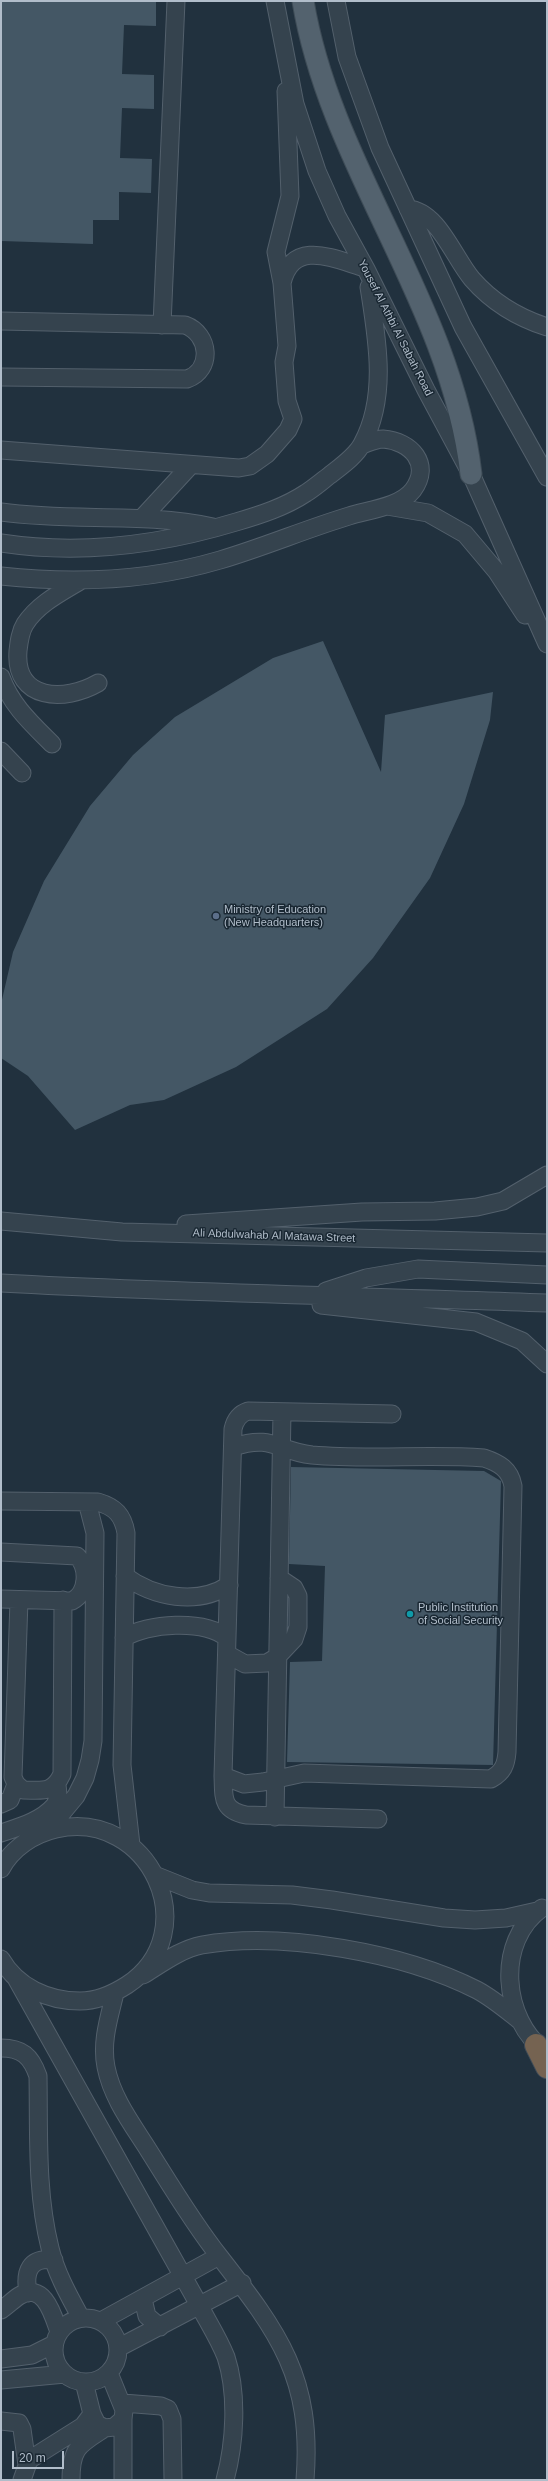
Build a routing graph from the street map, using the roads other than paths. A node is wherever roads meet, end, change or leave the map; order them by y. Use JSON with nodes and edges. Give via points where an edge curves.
{"nodes":[{"id":1,"x":176,"y":1,"type":"edge"},
{"id":2,"x":275,"y":1,"type":"edge"},
{"id":3,"x":303,"y":1,"type":"edge"},
{"id":4,"x":336,"y":1,"type":"edge"},
{"id":5,"x":287,"y":69,"type":"junction"},
{"id":6,"x":408,"y":209,"type":"junction"},
{"id":7,"x":366,"y":268,"type":"junction"},
{"id":8,"x":282,"y":283,"type":"junction"},
{"id":9,"x":1,"y":321,"type":"edge"},
{"id":10,"x":162,"y":325,"type":"junction"},
{"id":11,"x":547,"y":327,"type":"edge"},
{"id":12,"x":1,"y":377,"type":"edge"},
{"id":13,"x":362,"y":445,"type":"junction"},
{"id":14,"x":1,"y":450,"type":"edge"},
{"id":15,"x":190,"y":466,"type":"junction"},
{"id":16,"x":472,"y":474,"type":"junction"},
{"id":17,"x":547,"y":477,"type":"edge"},
{"id":18,"x":387,"y":506,"type":"junction"},
{"id":19,"x":1,"y":512,"type":"edge"},
{"id":20,"x":142,"y":518,"type":"junction"},
{"id":21,"x":218,"y":528,"type":"junction"},
{"id":22,"x":1,"y":543,"type":"edge"},
{"id":23,"x":1,"y":576,"type":"edge"},
{"id":24,"x":80,"y":582,"type":"junction"},
{"id":25,"x":547,"y":644,"type":"edge"},
{"id":26,"x":547,"y":649,"type":"edge"},
{"id":27,"x":1,"y":677,"type":"edge"},
{"id":28,"x":98,"y":683,"type":"dead end"},
{"id":29,"x":52,"y":744,"type":"dead end"},
{"id":30,"x":1,"y":750,"type":"edge"},
{"id":31,"x":22,"y":773,"type":"dead end"},
{"id":32,"x":547,"y":1175,"type":"edge"},
{"id":33,"x":1,"y":1221,"type":"edge"},
{"id":34,"x":122,"y":1232,"type":"junction"},
{"id":35,"x":547,"y":1243,"type":"edge"},
{"id":36,"x":547,"y":1274,"type":"edge"},
{"id":37,"x":1,"y":1283,"type":"edge"},
{"id":38,"x":136,"y":1290,"type":"junction"},
{"id":39,"x":316,"y":1294,"type":"junction"},
{"id":40,"x":547,"y":1303,"type":"edge"},
{"id":41,"x":547,"y":1364,"type":"edge"},
{"id":42,"x":282,"y":1412,"type":"junction"},
{"id":43,"x":392,"y":1414,"type":"dead end"},
{"id":44,"x":282,"y":1446,"type":"junction"},
{"id":45,"x":233,"y":1447,"type":"junction"},
{"id":46,"x":1,"y":1501,"type":"edge"},
{"id":47,"x":87,"y":1502,"type":"junction"},
{"id":48,"x":1,"y":1552,"type":"edge"},
{"id":49,"x":125,"y":1576,"type":"junction"},
{"id":50,"x":229,"y":1585,"type":"junction"},
{"id":51,"x":1,"y":1599,"type":"edge"},
{"id":52,"x":19,"y":1600,"type":"junction"},
{"id":53,"x":63,"y":1600,"type":"junction"},
{"id":54,"x":124,"y":1638,"type":"junction"},
{"id":55,"x":227,"y":1638,"type":"junction"},
{"id":56,"x":227,"y":1654,"type":"junction"},
{"id":57,"x":278,"y":1657,"type":"junction"},
{"id":58,"x":223,"y":1776,"type":"junction"},
{"id":59,"x":275,"y":1779,"type":"junction"},
{"id":60,"x":16,"y":1784,"type":"junction"},
{"id":61,"x":57,"y":1785,"type":"junction"},
{"id":62,"x":1,"y":1804,"type":"edge"},
{"id":63,"x":275,"y":1817,"type":"junction"},
{"id":64,"x":378,"y":1819,"type":"dead end"},
{"id":65,"x":47,"y":1831,"type":"junction"},
{"id":66,"x":1,"y":1833,"type":"edge"},
{"id":67,"x":131,"y":1845,"type":"junction"},
{"id":68,"x":9,"y":1852,"type":"edge"},
{"id":69,"x":1,"y":1868,"type":"edge"},
{"id":70,"x":156,"y":1876,"type":"junction"},
{"id":71,"x":542,"y":1908,"type":"edge"},
{"id":72,"x":1,"y":1959,"type":"edge"},
{"id":73,"x":16,"y":1978,"type":"junction"},
{"id":74,"x":134,"y":1980,"type":"junction"},
{"id":75,"x":115,"y":1993,"type":"junction"},
{"id":76,"x":519,"y":2020,"type":"junction"},
{"id":77,"x":1,"y":2048,"type":"edge"},
{"id":78,"x":542,"y":2048,"type":"edge"},
{"id":79,"x":547,"y":2067,"type":"edge"},
{"id":80,"x":218,"y":2256,"type":"junction"},
{"id":81,"x":54,"y":2260,"type":"junction"},
{"id":82,"x":182,"y":2276,"type":"junction"},
{"id":83,"x":242,"y":2283,"type":"junction"},
{"id":84,"x":28,"y":2293,"type":"junction"},
{"id":85,"x":143,"y":2299,"type":"junction"},
{"id":86,"x":199,"y":2305,"type":"junction"},
{"id":87,"x":1,"y":2310,"type":"edge"},
{"id":88,"x":81,"y":2318,"type":"junction"},
{"id":89,"x":101,"y":2321,"type":"junction"},
{"id":90,"x":160,"y":2327,"type":"junction"},
{"id":91,"x":56,"y":2338,"type":"junction"},
{"id":92,"x":118,"y":2348,"type":"junction"},
{"id":93,"x":1,"y":2359,"type":"edge"},
{"id":94,"x":109,"y":2373,"type":"junction"},
{"id":95,"x":65,"y":2374,"type":"junction"},
{"id":96,"x":1,"y":2380,"type":"edge"},
{"id":97,"x":84,"y":2382,"type":"junction"},
{"id":98,"x":123,"y":2411,"type":"junction"},
{"id":99,"x":92,"y":2414,"type":"junction"},
{"id":100,"x":1,"y":2420,"type":"edge"},
{"id":101,"x":105,"y":2428,"type":"junction"},
{"id":102,"x":24,"y":2473,"type":"edge"},
{"id":103,"x":72,"y":2480,"type":"edge"},
{"id":104,"x":123,"y":2480,"type":"edge"},
{"id":105,"x":173,"y":2480,"type":"edge"},
{"id":106,"x":225,"y":2480,"type":"edge"},
{"id":107,"x":305,"y":2480,"type":"edge"}],
"edges":[{"from":1,"to":10,"type":"street"},
{"from":2,"to":5,"type":"street","name":"Yousef Al Athbi Al Sabah Road"},
{"from":3,"to":16,"type":"main road","via":[[313,49],[331,106],[388,229],[454,386],[464,422]]},
{"from":4,"to":6,"type":"street","via":[[347,57],[362,103]]},
{"from":5,"to":7,"type":"street","name":"Yousef Al Athbi Al Sabah Road","via":[[295,104],[317,170],[337,216]]},
{"from":5,"to":8,"type":"street","via":[[285,118],[290,196],[276,252]]},
{"from":6,"to":11,"type":"street","via":[[422,212],[432,219],[460,264],[487,294],[521,317]]},
{"from":6,"to":17,"type":"street","via":[[463,327]]},
{"from":7,"to":8,"type":"street","via":[[310,254],[290,263]]},
{"from":7,"to":13,"type":"street","via":[[375,327],[377,406]]},
{"from":7,"to":16,"type":"street","name":"Yousef Al Athbi Al Sabah Road","via":[[426,390]]},
{"from":8,"to":15,"type":"street","via":[[287,346],[296,367],[298,401],[292,415],[292,423],[267,454],[250,466]]},
{"from":9,"to":10,"type":"street"},
{"from":10,"to":12,"type":"street","via":[[185,325],[200,335],[204,359],[194,377],[179,380]]},
{"from":13,"to":18,"type":"street","via":[[381,439],[400,442],[414,452],[420,466],[419,480],[411,492]]},
{"from":13,"to":21,"type":"street","via":[[306,494],[264,513]]},
{"from":14,"to":15,"type":"street"},
{"from":15,"to":20,"type":"street"},
{"from":16,"to":25,"type":"street","name":"Yousef Al Athbi Al Sabah Road"},
{"from":18,"to":24,"type":"street","via":[[349,516],[220,560],[184,569],[126,579]]},
{"from":18,"to":26,"type":"street","via":[[428,513],[465,534],[497,572]]},
{"from":19,"to":20,"type":"street","via":[[57,518]]},
{"from":20,"to":21,"type":"street","via":[[171,519]]},
{"from":21,"to":22,"type":"street","via":[[176,539],[129,546],[76,548]]},
{"from":23,"to":24,"type":"street"},
{"from":24,"to":28,"type":"street","via":[[53,597],[34,613],[24,625],[18,656],[23,676],[37,691],[54,696],[67,696]]},
{"from":27,"to":29,"type":"street","via":[[7,693],[19,711]]},
{"from":30,"to":31,"type":"street"},
{"from":32,"to":34,"type":"street","via":[[503,1201],[477,1207],[168,1225]]},
{"from":33,"to":34,"type":"street","name":"Ali Abdulwahab Al Matawa Street"},
{"from":34,"to":35,"type":"street","name":"Ali Abdulwahab Al Matawa Street"},
{"from":36,"to":39,"type":"street","via":[[418,1269],[366,1278]]},
{"from":37,"to":38,"type":"street"},
{"from":38,"to":39,"type":"street"},
{"from":38,"to":41,"type":"street","via":[[269,1299],[476,1322],[522,1341]]},
{"from":39,"to":40,"type":"street"},
{"from":42,"to":43,"type":"street"},
{"from":42,"to":44,"type":"street"},
{"from":42,"to":45,"type":"street","via":[[242,1413],[235,1421]]},
{"from":44,"to":45,"type":"street","via":[[254,1441]]},
{"from":44,"to":57,"type":"street","via":[[279,1578],[294,1588],[299,1600],[297,1634]]},
{"from":44,"to":59,"type":"street","via":[[312,1454],[484,1458],[494,1461],[508,1471],[512,1486],[507,1752],[504,1768],[491,1779],[304,1773]]},
{"from":45,"to":50,"type":"street"},
{"from":46,"to":47,"type":"street"},
{"from":47,"to":49,"type":"street","via":[[109,1505],[124,1521]]},
{"from":47,"to":65,"type":"street","via":[[95,1533],[93,1741],[85,1778],[76,1796]]},
{"from":48,"to":53,"type":"street","via":[[77,1556],[84,1566],[84,1590],[79,1598],[72,1601]]},
{"from":49,"to":50,"type":"street","via":[[145,1590],[165,1595],[200,1596],[222,1590]]},
{"from":49,"to":54,"type":"street"},
{"from":50,"to":55,"type":"street"},
{"from":51,"to":52,"type":"street"},
{"from":52,"to":53,"type":"street"},
{"from":52,"to":60,"type":"street","via":[[13,1777]]},
{"from":53,"to":61,"type":"street","via":[[62,1774]]},
{"from":54,"to":55,"type":"street","via":[[141,1630],[159,1626],[211,1629]]},
{"from":54,"to":67,"type":"street","via":[[122,1765]]},
{"from":55,"to":56,"type":"street"},
{"from":56,"to":57,"type":"street","via":[[246,1664],[257,1665]]},
{"from":56,"to":58,"type":"street"},
{"from":57,"to":59,"type":"street"},
{"from":58,"to":59,"type":"street","via":[[244,1784]]},
{"from":58,"to":63,"type":"street","via":[[228,1808],[239,1813]]},
{"from":59,"to":63,"type":"street"},
{"from":60,"to":61,"type":"street","via":[[23,1790],[49,1790]]},
{"from":60,"to":62,"type":"street","via":[[10,1800]]},
{"from":61,"to":66,"type":"street","via":[[58,1797],[54,1805],[31,1822]]},
{"from":63,"to":64,"type":"street"},
{"from":65,"to":67,"type":"street","via":[[69,1826],[91,1827],[112,1833]]},
{"from":65,"to":68,"type":"street"},
{"from":67,"to":70,"type":"street"},
{"from":68,"to":69,"type":"street"},
{"from":70,"to":71,"type":"street","via":[[192,1890],[209,1893],[292,1895],[444,1918],[506,1918]]},
{"from":70,"to":74,"type":"street","via":[[164,1898],[165,1921],[160,1943],[150,1963]]},
{"from":71,"to":76,"type":"street","via":[[520,1935],[510,1963],[510,1992]]},
{"from":72,"to":73,"type":"street"},
{"from":73,"to":75,"type":"street","via":[[38,1993],[63,2001],[90,2001]]},
{"from":73,"to":82,"type":"street"},
{"from":74,"to":75,"type":"street"},
{"from":74,"to":76,"type":"street","via":[[178,1954],[201,1946],[235,1942],[299,1943],[367,1953],[438,1974],[478,1991]]},
{"from":75,"to":80,"type":"street","via":[[107,2024],[105,2052],[114,2094],[174,2192]]},
{"from":76,"to":78,"type":"street"},
{"from":77,"to":81,"type":"street","via":[[15,2048],[24,2052],[33,2062],[38,2076],[41,2196]]},
{"from":78,"to":79,"type":"highway"},
{"from":80,"to":82,"type":"street"},
{"from":80,"to":83,"type":"street"},
{"from":81,"to":84,"type":"street","via":[[43,2258],[27,2271],[25,2280]]},
{"from":81,"to":88,"type":"street"},
{"from":82,"to":85,"type":"street"},
{"from":82,"to":86,"type":"street"},
{"from":83,"to":86,"type":"street"},
{"from":83,"to":107,"type":"street","via":[[266,2316],[297,2381],[305,2414]]},
{"from":84,"to":87,"type":"street","via":[[19,2296]]},
{"from":84,"to":91,"type":"street","via":[[44,2297]]},
{"from":85,"to":89,"type":"street"},
{"from":85,"to":90,"type":"street","via":[[147,2316]]},
{"from":86,"to":90,"type":"street"},
{"from":86,"to":106,"type":"street","via":[[226,2358],[231,2386],[232,2444]]},
{"from":88,"to":89,"type":"street"},
{"from":88,"to":91,"type":"street","via":[[68,2322]]},
{"from":89,"to":92,"type":"street","via":[[110,2328]]},
{"from":90,"to":92,"type":"street"},
{"from":91,"to":93,"type":"street","via":[[32,2355]]},
{"from":91,"to":95,"type":"street","via":[[56,2361]]},
{"from":92,"to":94,"type":"street","via":[[116,2361]]},
{"from":94,"to":97,"type":"street","via":[[97,2380]]},
{"from":94,"to":98,"type":"street"},
{"from":95,"to":96,"type":"street"},
{"from":95,"to":97,"type":"street"},
{"from":97,"to":99,"type":"street"},
{"from":98,"to":101,"type":"street","via":[[114,2427]]},
{"from":98,"to":104,"type":"street"},
{"from":98,"to":105,"type":"street","via":[[161,2406],[168,2409],[172,2419]]},
{"from":99,"to":101,"type":"street","via":[[97,2424]]},
{"from":99,"to":102,"type":"street","via":[[83,2426],[29,2460]]},
{"from":100,"to":102,"type":"street","via":[[19,2424],[22,2429]]},
{"from":101,"to":103,"type":"street","via":[[84,2442],[76,2451],[71,2459]]}]}
